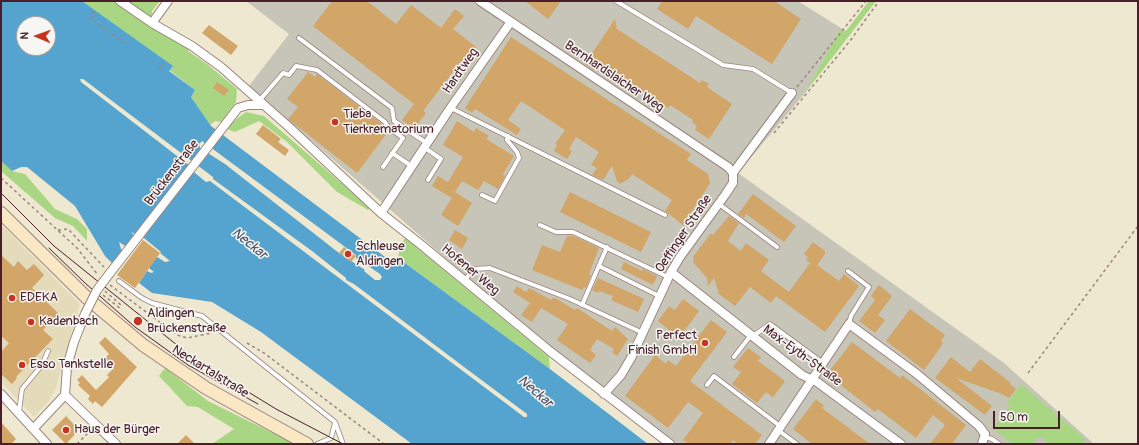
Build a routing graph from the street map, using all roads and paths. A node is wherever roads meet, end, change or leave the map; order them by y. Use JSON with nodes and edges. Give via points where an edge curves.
{"nodes":[{"id":1,"x":120,"y":1,"type":"edge"},
{"id":2,"x":168,"y":1,"type":"edge"},
{"id":3,"x":480,"y":1,"type":"edge"},
{"id":4,"x":616,"y":1,"type":"edge"},
{"id":5,"x":866,"y":1,"type":"edge"},
{"id":6,"x":879,"y":1,"type":"edge"},
{"id":7,"x":96,"y":11,"type":"dead end"},
{"id":8,"x":152,"y":23,"type":"junction"},
{"id":9,"x":510,"y":23,"type":"junction"},
{"id":10,"x":299,"y":38,"type":"dead end"},
{"id":11,"x":126,"y":44,"type":"dead end"},
{"id":12,"x":165,"y":61,"type":"dead end"},
{"id":13,"x":159,"y":70,"type":"dead end"},
{"id":14,"x":792,"y":93,"type":"junction"},
{"id":15,"x":261,"y":103,"type":"junction"},
{"id":16,"x":450,"y":107,"type":"junction"},
{"id":17,"x":508,"y":136,"type":"junction"},
{"id":18,"x":769,"y":139,"type":"dead end"},
{"id":19,"x":427,"y":146,"type":"junction"},
{"id":20,"x":392,"y":153,"type":"junction"},
{"id":21,"x":382,"y":167,"type":"dead end"},
{"id":22,"x":413,"y":167,"type":"junction"},
{"id":23,"x":733,"y":173,"type":"junction"},
{"id":24,"x":1,"y":178,"type":"edge"},
{"id":25,"x":428,"y":180,"type":"dead end"},
{"id":26,"x":482,"y":195,"type":"dead end"},
{"id":27,"x":719,"y":204,"type":"junction"},
{"id":28,"x":1,"y":213,"type":"edge"},
{"id":29,"x":381,"y":214,"type":"junction"},
{"id":30,"x":666,"y":215,"type":"dead end"},
{"id":31,"x":540,"y":225,"type":"dead end"},
{"id":32,"x":1138,"y":226,"type":"edge"},
{"id":33,"x":58,"y":230,"type":"junction"},
{"id":34,"x":607,"y":247,"type":"junction"},
{"id":35,"x":777,"y":247,"type":"dead end"},
{"id":36,"x":599,"y":266,"type":"junction"},
{"id":37,"x":848,"y":271,"type":"dead end"},
{"id":38,"x":110,"y":273,"type":"junction"},
{"id":39,"x":670,"y":275,"type":"junction"},
{"id":40,"x":102,"y":277,"type":"dead end"},
{"id":41,"x":119,"y":281,"type":"dead end"},
{"id":42,"x":463,"y":281,"type":"junction"},
{"id":43,"x":107,"y":282,"type":"dead end"},
{"id":44,"x":97,"y":290,"type":"junction"},
{"id":45,"x":108,"y":294,"type":"dead end"},
{"id":46,"x":659,"y":296,"type":"junction"},
{"id":47,"x":582,"y":305,"type":"junction"},
{"id":48,"x":122,"y":306,"type":"dead end"},
{"id":49,"x":120,"y":308,"type":"dead end"},
{"id":50,"x":849,"y":324,"type":"junction"},
{"id":51,"x":221,"y":331,"type":"junction"},
{"id":52,"x":643,"y":333,"type":"junction"},
{"id":53,"x":752,"y":335,"type":"junction"},
{"id":54,"x":244,"y":340,"type":"dead end"},
{"id":55,"x":48,"y":351,"type":"dead end"},
{"id":56,"x":734,"y":357,"type":"dead end"},
{"id":57,"x":823,"y":363,"type":"junction"},
{"id":58,"x":1028,"y":373,"type":"dead end"},
{"id":59,"x":812,"y":379,"type":"junction"},
{"id":60,"x":707,"y":385,"type":"dead end"},
{"id":61,"x":1,"y":394,"type":"edge"},
{"id":62,"x":604,"y":394,"type":"junction"},
{"id":63,"x":65,"y":395,"type":"junction"},
{"id":64,"x":19,"y":413,"type":"junction"},
{"id":65,"x":335,"y":422,"type":"junction"},
{"id":66,"x":96,"y":425,"type":"junction"},
{"id":67,"x":34,"y":428,"type":"junction"},
{"id":68,"x":779,"y":428,"type":"junction"},
{"id":69,"x":983,"y":441,"type":"edge"},
{"id":70,"x":47,"y":444,"type":"edge"},
{"id":71,"x":76,"y":444,"type":"edge"},
{"id":72,"x":116,"y":444,"type":"edge"},
{"id":73,"x":307,"y":444,"type":"edge"},
{"id":74,"x":317,"y":444,"type":"edge"},
{"id":75,"x":343,"y":444,"type":"edge"},
{"id":76,"x":384,"y":444,"type":"edge"},
{"id":77,"x":670,"y":444,"type":"edge"},
{"id":78,"x":768,"y":444,"type":"edge"},
{"id":79,"x":797,"y":444,"type":"edge"},
{"id":80,"x":901,"y":444,"type":"edge"},
{"id":81,"x":999,"y":444,"type":"edge"}],
"edges":[{"from":1,"to":8,"type":"street"},
{"from":2,"to":8,"type":"street"},
{"from":3,"to":9,"type":"street","name":"Bernhardslaicher Weg"},
{"from":4,"to":14,"type":"lane","via":[[723,65],[753,69]]},
{"from":5,"to":14,"type":"path"},
{"from":6,"to":18,"type":"path"},
{"from":7,"to":11,"type":"path","via":[[90,18]]},
{"from":8,"to":15,"type":"street","via":[[192,46],[221,67]]},
{"from":9,"to":16,"type":"street","name":"Hardtweg"},
{"from":9,"to":23,"type":"street","name":"Bernhardslaicher Weg","via":[[728,167]]},
{"from":10,"to":19,"type":"lane","via":[[392,108],[394,121]]},
{"from":12,"to":13,"type":"path"},
{"from":14,"to":23,"type":"street","name":"Oeffinger Straße"},
{"from":15,"to":20,"type":"lane","via":[[282,73],[289,75],[296,66],[317,70],[403,138]]},
{"from":15,"to":29,"type":"street","name":"Hofener Weg"},
{"from":15,"to":38,"type":"street","name":"Brückenstraße","via":[[238,108]]},
{"from":16,"to":17,"type":"lane"},
{"from":16,"to":19,"type":"street","name":"Hardtweg"},
{"from":17,"to":26,"type":"lane","via":[[507,140],[517,152],[518,158],[495,201]]},
{"from":17,"to":30,"type":"lane"},
{"from":19,"to":22,"type":"street","name":"Hardtweg"},
{"from":19,"to":25,"type":"lane","via":[[441,159]]},
{"from":20,"to":21,"type":"lane"},
{"from":20,"to":22,"type":"lane"},
{"from":22,"to":29,"type":"street","name":"Hardtweg"},
{"from":23,"to":27,"type":"street","name":"Oeffinger Straße","via":[[733,184]]},
{"from":24,"to":33,"type":"path"},
{"from":27,"to":35,"type":"lane"},
{"from":27,"to":39,"type":"street","name":"Oeffinger Straße"},
{"from":28,"to":73,"type":"main road","name":"Neckartalstraße","via":[[87,298],[143,345],[206,388]]},
{"from":29,"to":42,"type":"street","name":"Hofener Weg"},
{"from":31,"to":34,"type":"lane","via":[[556,232],[573,232]]},
{"from":32,"to":58,"type":"path"},
{"from":33,"to":38,"type":"path","via":[[68,229]]},
{"from":33,"to":40,"type":"path"},
{"from":34,"to":36,"type":"lane"},
{"from":34,"to":39,"type":"lane"},
{"from":36,"to":46,"type":"lane"},
{"from":36,"to":47,"type":"lane"},
{"from":37,"to":50,"type":"lane","via":[[869,287],[851,316]]},
{"from":38,"to":44,"type":"street","name":"Brückenstraße","bridge":true},
{"from":39,"to":46,"type":"street","name":"Oeffinger Straße"},
{"from":39,"to":53,"type":"street","name":"Max-Eyth-Straße"},
{"from":41,"to":51,"type":"lane","via":[[152,303],[202,316]]},
{"from":42,"to":47,"type":"lane","via":[[474,268],[490,268]]},
{"from":42,"to":62,"type":"street","name":"Hofener Weg"},
{"from":43,"to":51,"type":"path","via":[[177,335],[188,338]]},
{"from":44,"to":49,"type":"path"},
{"from":44,"to":63,"type":"street","name":"Brückenstraße","bridge":true,"via":[[70,355]]},
{"from":45,"to":48,"type":"path"},
{"from":46,"to":52,"type":"street","name":"Oeffinger Straße"},
{"from":47,"to":52,"type":"lane"},
{"from":50,"to":57,"type":"street"},
{"from":50,"to":69,"type":"street","via":[[922,378],[984,430]]},
{"from":51,"to":65,"type":"lane"},
{"from":52,"to":62,"type":"street","name":"Oeffinger Straße","via":[[621,375]]},
{"from":53,"to":56,"type":"lane"},
{"from":53,"to":57,"type":"lane","via":[[770,324]]},
{"from":53,"to":59,"type":"street","name":"Max-Eyth-Straße","via":[[802,375]]},
{"from":54,"to":76,"type":"path"},
{"from":55,"to":64,"type":"lane","via":[[42,365],[22,389]]},
{"from":57,"to":59,"type":"street"},
{"from":59,"to":68,"type":"street"},
{"from":59,"to":80,"type":"street","name":"Max-Eyth-Straße"},
{"from":60,"to":68,"type":"lane","via":[[714,376]]},
{"from":61,"to":64,"type":"street"},
{"from":62,"to":77,"type":"street","name":"Hofener Weg"},
{"from":63,"to":66,"type":"street"},
{"from":63,"to":67,"type":"street"},
{"from":64,"to":67,"type":"street"},
{"from":65,"to":74,"type":"lane","via":[[331,438]]},
{"from":65,"to":75,"type":"lane"},
{"from":66,"to":71,"type":"path"},
{"from":66,"to":72,"type":"street"},
{"from":67,"to":70,"type":"street"},
{"from":68,"to":78,"type":"street"},
{"from":68,"to":79,"type":"lane"},
{"from":69,"to":81,"type":"lane","via":[[992,439]]}]}
